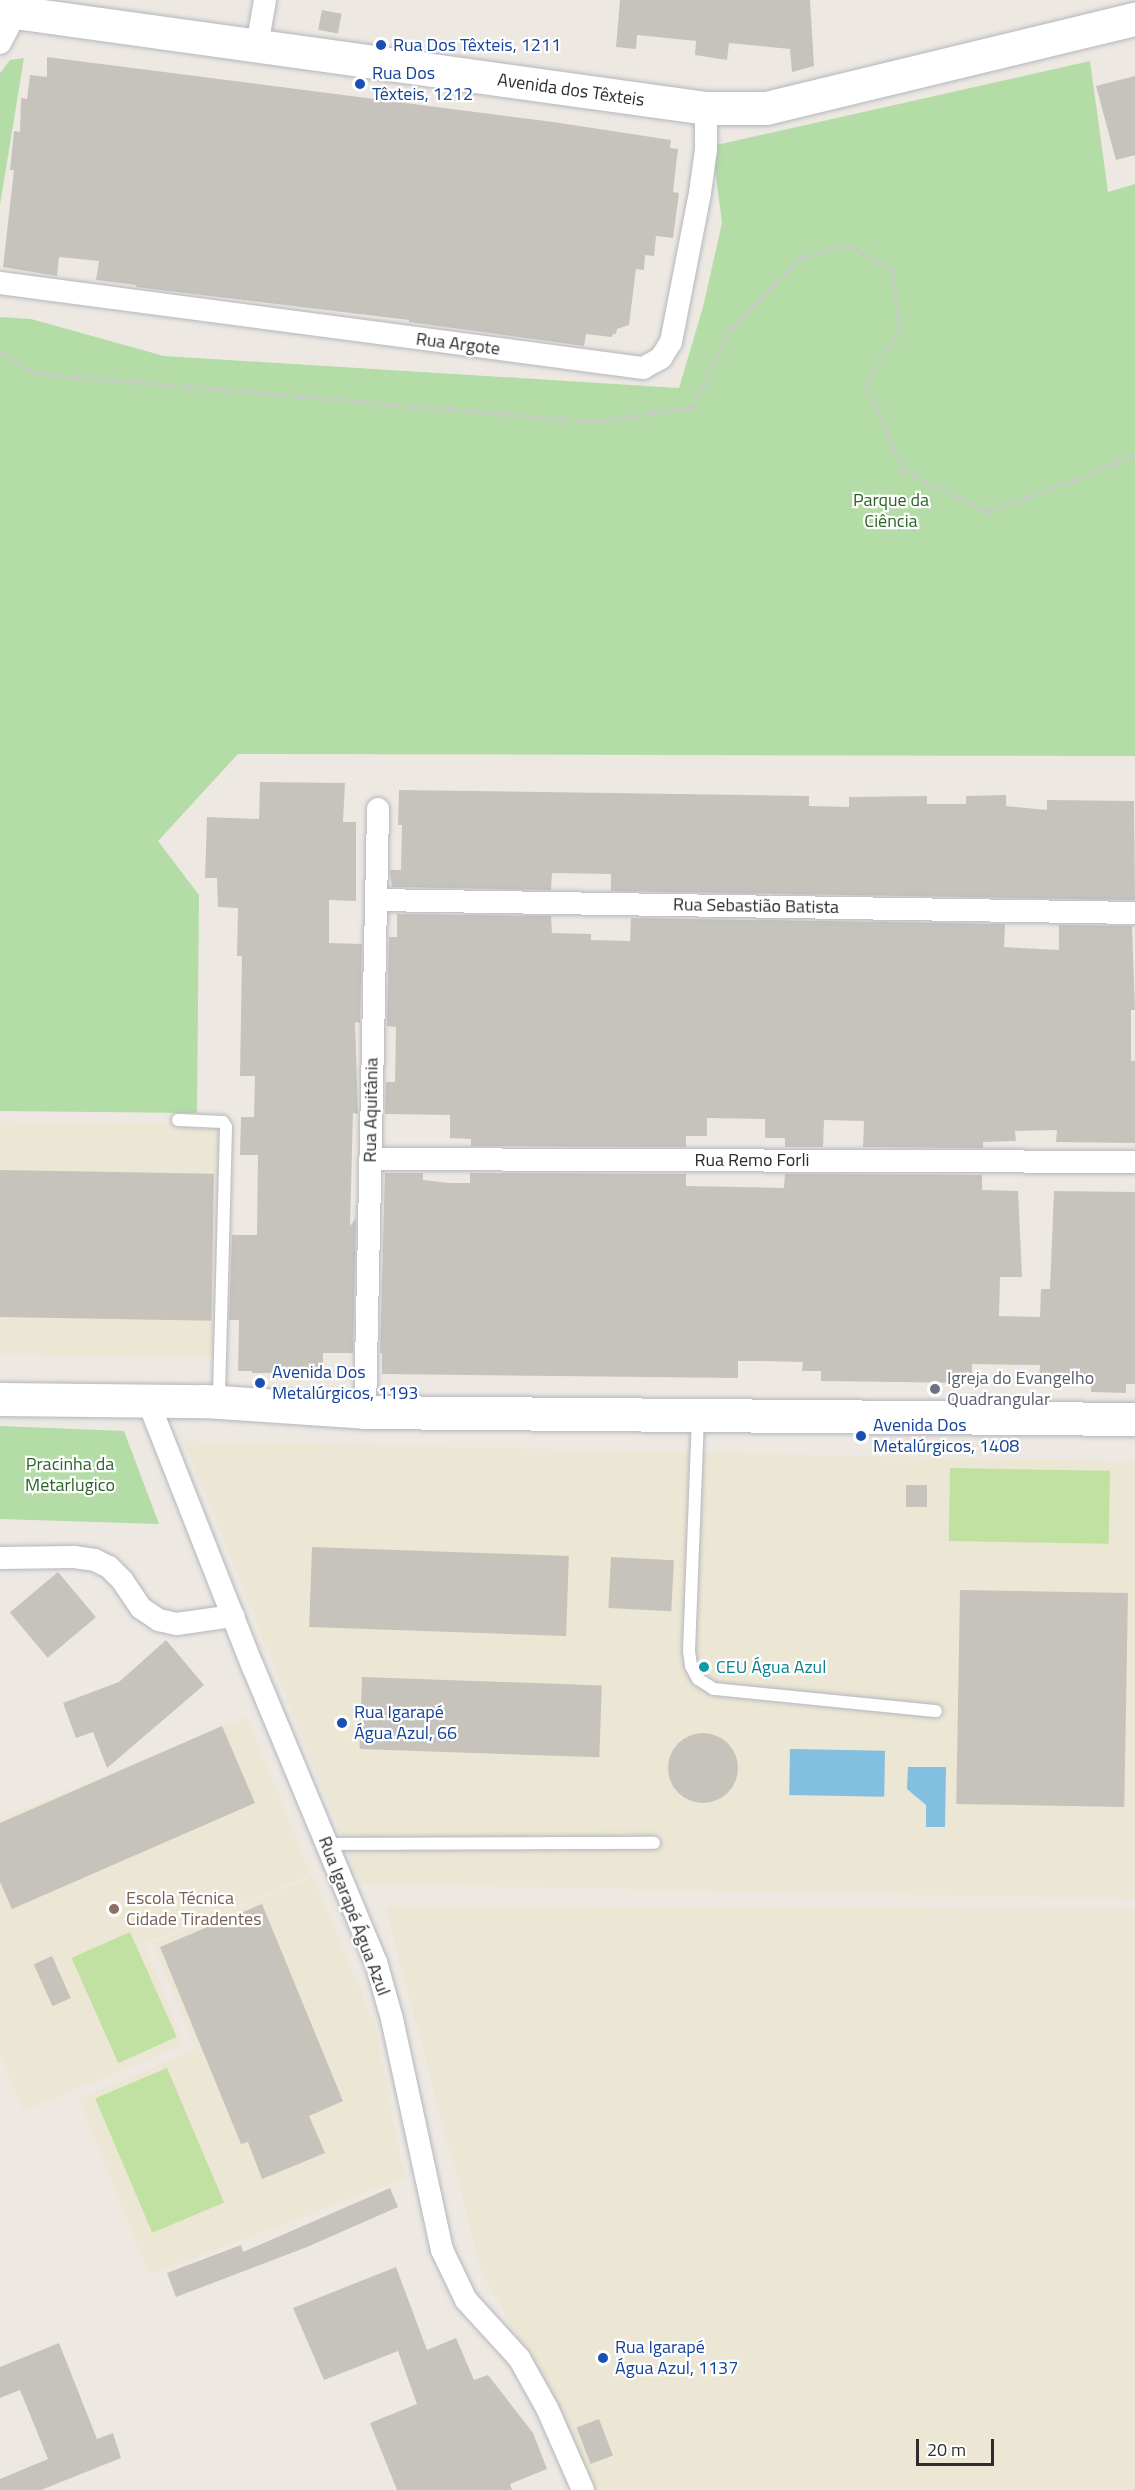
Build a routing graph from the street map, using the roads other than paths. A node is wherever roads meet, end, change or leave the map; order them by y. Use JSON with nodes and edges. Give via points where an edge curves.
{"nodes":[{"id":1,"x":265,"y":0,"type":"edge"},
{"id":2,"x":8,"y":11,"type":"edge"},
{"id":3,"x":1135,"y":19,"type":"edge"},
{"id":4,"x":0,"y":44,"type":"edge"},
{"id":5,"x":258,"y":46,"type":"junction"},
{"id":6,"x":706,"y":108,"type":"junction"},
{"id":7,"x":0,"y":283,"type":"edge"},
{"id":8,"x":378,"y":809,"type":"dead end"},
{"id":9,"x":376,"y":900,"type":"junction"},
{"id":10,"x":1135,"y":913,"type":"edge"},
{"id":11,"x":178,"y":1120,"type":"dead end"},
{"id":12,"x":370,"y":1158,"type":"junction"},
{"id":13,"x":1135,"y":1162,"type":"edge"},
{"id":14,"x":0,"y":1399,"type":"edge"},
{"id":15,"x":148,"y":1401,"type":"junction"},
{"id":16,"x":219,"y":1402,"type":"junction"},
{"id":17,"x":365,"y":1412,"type":"junction"},
{"id":18,"x":698,"y":1415,"type":"junction"},
{"id":19,"x":1135,"y":1419,"type":"edge"},
{"id":20,"x":0,"y":1558,"type":"edge"},
{"id":21,"x":233,"y":1616,"type":"junction"},
{"id":22,"x":936,"y":1711,"type":"dead end"},
{"id":23,"x":654,"y":1843,"type":"dead end"},
{"id":24,"x":327,"y":1844,"type":"junction"},
{"id":25,"x":583,"y":2490,"type":"edge"}],
"edges":[{"from":1,"to":5,"type":"street"},
{"from":2,"to":4,"type":"street"},
{"from":2,"to":5,"type":"main road","name":"Avenida dos Têxteis"},
{"from":3,"to":6,"type":"main road","name":"Avenida dos Têxteis","via":[[766,108]]},
{"from":5,"to":6,"type":"main road","name":"Avenida dos Têxteis"},
{"from":6,"to":7,"type":"street","name":"Rua Argote","via":[[700,193],[671,342],[661,358],[643,368]]},
{"from":8,"to":9,"type":"street","name":"Rua Aquitânia"},
{"from":9,"to":10,"type":"street","name":"Rua Sebastião Batista"},
{"from":9,"to":12,"type":"street","name":"Rua Aquitânia"},
{"from":11,"to":16,"type":"lane","via":[[224,1122],[226,1127]]},
{"from":12,"to":13,"type":"street","name":"Rua Remo Forli"},
{"from":12,"to":17,"type":"street","name":"Rua Aquitânia"},
{"from":14,"to":15,"type":"main road"},
{"from":15,"to":16,"type":"main road"},
{"from":15,"to":21,"type":"street","name":"Rua Igarapé Água Azul"},
{"from":16,"to":17,"type":"main road"},
{"from":17,"to":18,"type":"main road"},
{"from":18,"to":19,"type":"main road"},
{"from":18,"to":22,"type":"lane","via":[[689,1651],[698,1679],[714,1689]]},
{"from":20,"to":21,"type":"street","via":[[94,1560],[109,1567],[141,1608],[159,1620],[177,1624]]},
{"from":21,"to":24,"type":"street","name":"Rua Igarapé Água Azul"},
{"from":23,"to":24,"type":"lane"},
{"from":24,"to":25,"type":"street","name":"Rua Igarapé Água Azul","via":[[376,1962],[392,2019],[441,2250],[466,2301],[519,2358],[547,2408]]}]}
